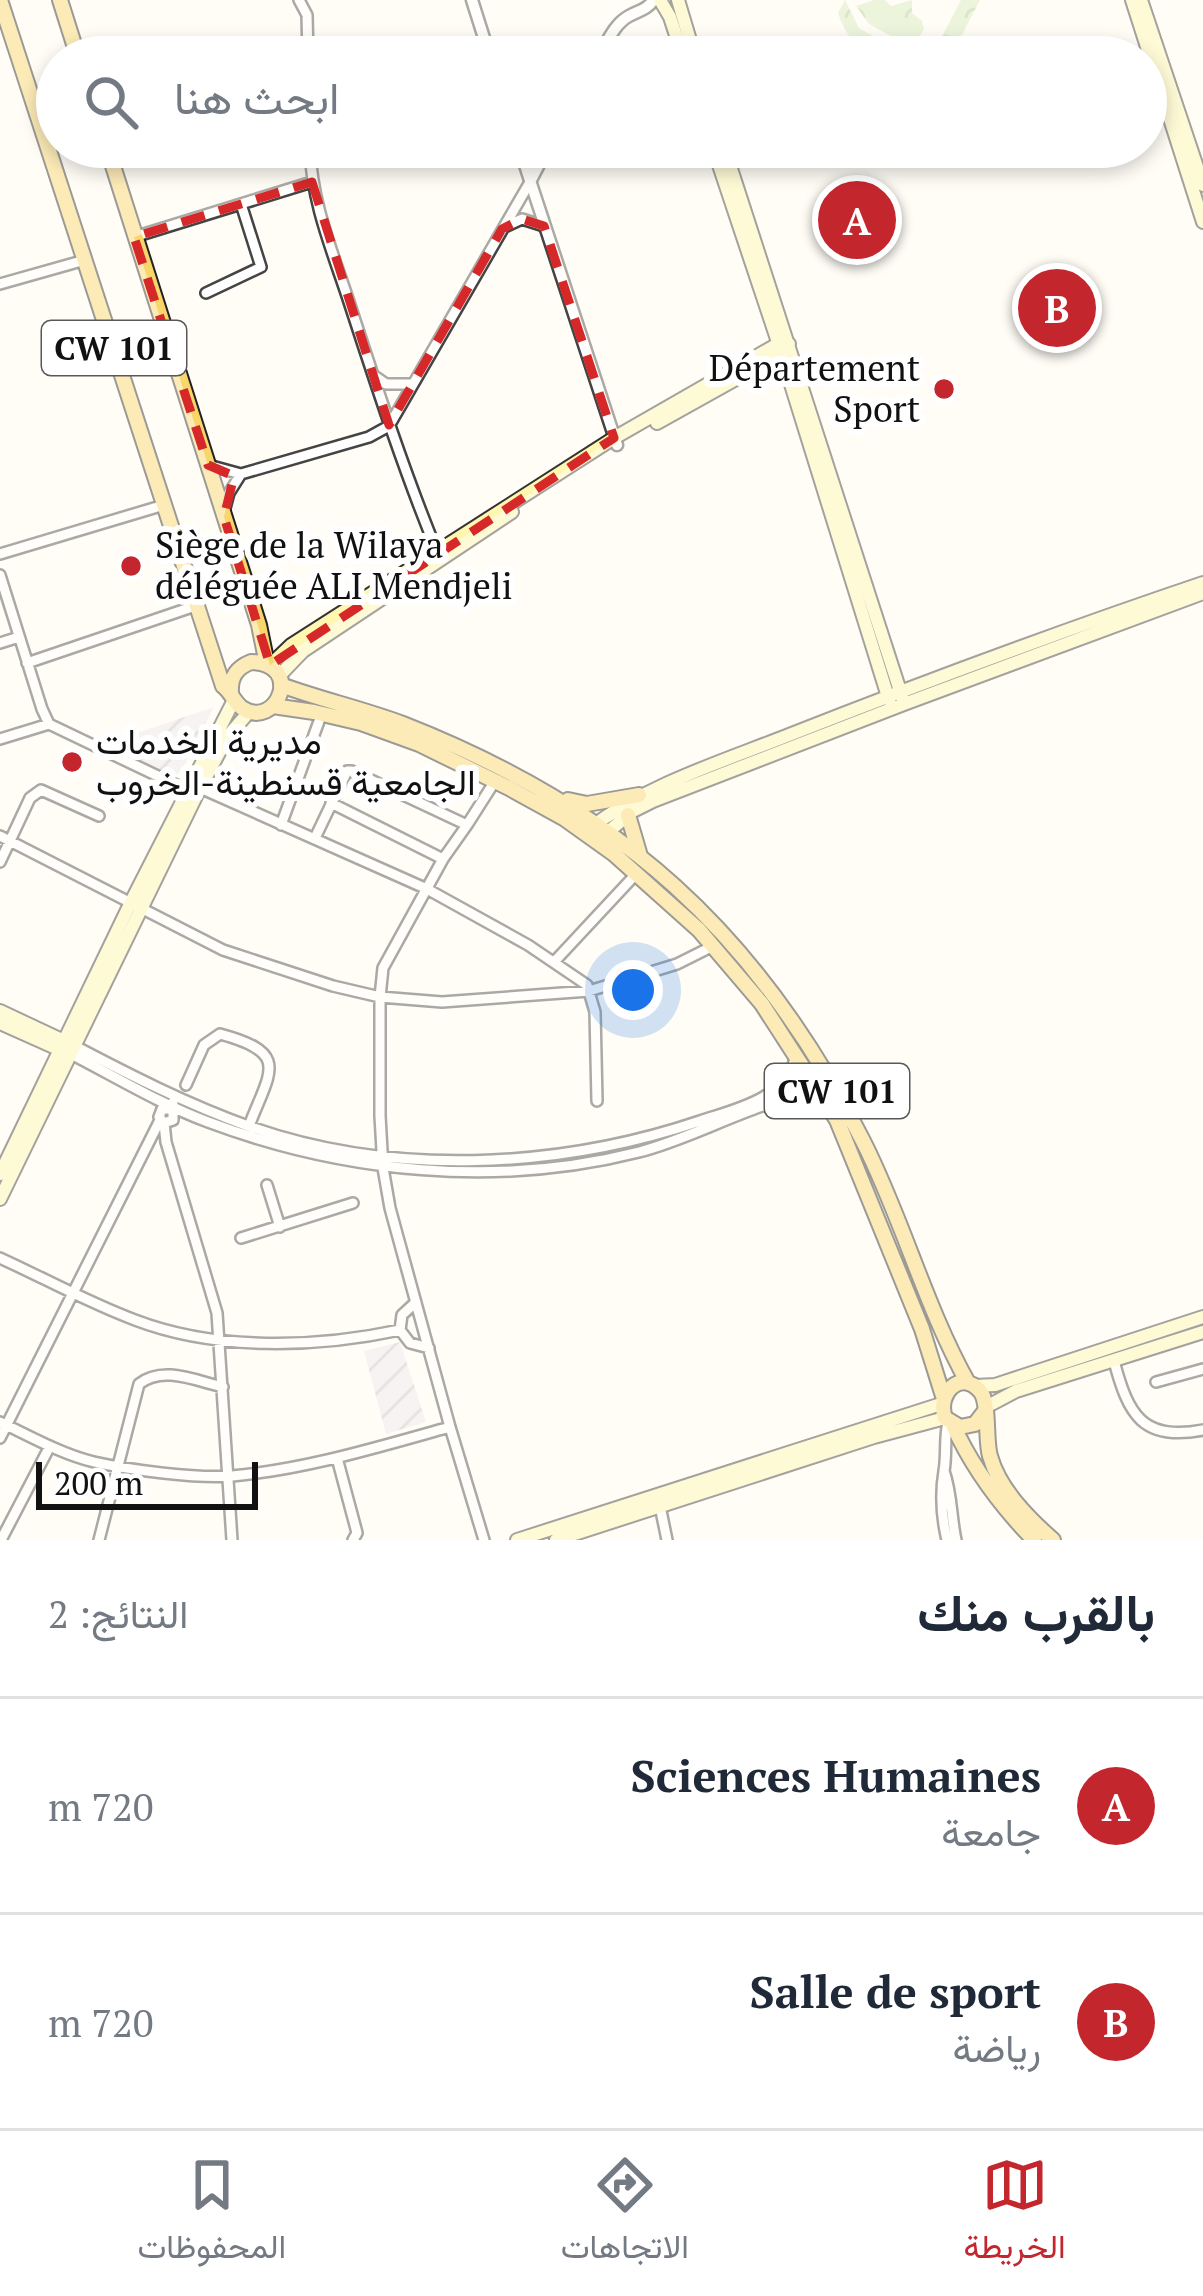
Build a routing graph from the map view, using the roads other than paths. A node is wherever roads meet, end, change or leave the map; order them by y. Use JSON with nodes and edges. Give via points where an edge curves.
{"nodes":[{"id":1,"x":0,"y":0,"type":"edge"},
{"id":2,"x":60,"y":0,"type":"edge"},
{"id":3,"x":299,"y":0,"type":"edge"},
{"id":4,"x":472,"y":0,"type":"edge"},
{"id":5,"x":1132,"y":0,"type":"edge"},
{"id":6,"x":1141,"y":0,"type":"edge"},
{"id":7,"x":662,"y":5,"type":"edge"},
{"id":8,"x":71,"y":36,"type":"edge"},
{"id":9,"x":308,"y":36,"type":"edge"},
{"id":10,"x":483,"y":36,"type":"edge"},
{"id":11,"x":611,"y":36,"type":"edge"},
{"id":12,"x":675,"y":36,"type":"edge"},
{"id":13,"x":682,"y":36,"type":"edge"},
{"id":14,"x":1144,"y":36,"type":"edge"},
{"id":15,"x":1153,"y":36,"type":"edge"},
{"id":16,"x":1167,"y":78,"type":"edge"},
{"id":17,"x":1167,"y":101,"type":"edge"},
{"id":18,"x":36,"y":110,"type":"edge"},
{"id":19,"x":55,"y":168,"type":"edge"},
{"id":20,"x":113,"y":168,"type":"edge"},
{"id":21,"x":311,"y":168,"type":"edge"},
{"id":22,"x":526,"y":168,"type":"edge"},
{"id":23,"x":537,"y":168,"type":"edge"},
{"id":24,"x":720,"y":168,"type":"edge"},
{"id":25,"x":730,"y":168,"type":"edge"},
{"id":26,"x":312,"y":182,"type":"junction"},
{"id":27,"x":530,"y":182,"type":"junction"},
{"id":28,"x":1203,"y":185,"type":"edge"},
{"id":29,"x":1201,"y":200,"type":"edge"},
{"id":30,"x":241,"y":204,"type":"junction"},
{"id":31,"x":1203,"y":221,"type":"edge"},
{"id":32,"x":544,"y":226,"type":"junction"},
{"id":33,"x":502,"y":229,"type":"junction"},
{"id":34,"x":134,"y":238,"type":"junction"},
{"id":35,"x":85,"y":260,"type":"junction"},
{"id":36,"x":0,"y":284,"type":"edge"},
{"id":37,"x":206,"y":293,"type":"dead end"},
{"id":38,"x":783,"y":347,"type":"junction"},
{"id":39,"x":373,"y":375,"type":"junction"},
{"id":40,"x":413,"y":384,"type":"junction"},
{"id":41,"x":389,"y":427,"type":"junction"},
{"id":42,"x":616,"y":441,"type":"junction"},
{"id":43,"x":208,"y":465,"type":"junction"},
{"id":44,"x":242,"y":474,"type":"junction"},
{"id":45,"x":164,"y":505,"type":"junction"},
{"id":46,"x":224,"y":517,"type":"junction"},
{"id":47,"x":0,"y":554,"type":"edge"},
{"id":48,"x":438,"y":555,"type":"junction"},
{"id":49,"x":0,"y":575,"type":"edge"},
{"id":50,"x":1203,"y":583,"type":"edge"},
{"id":51,"x":1203,"y":593,"type":"edge"},
{"id":52,"x":198,"y":605,"type":"junction"},
{"id":53,"x":19,"y":637,"type":"junction"},
{"id":54,"x":0,"y":643,"type":"edge"},
{"id":55,"x":27,"y":663,"type":"junction"},
{"id":56,"x":274,"y":673,"type":"junction"},
{"id":57,"x":233,"y":696,"type":"junction"},
{"id":58,"x":896,"y":700,"type":"junction"},
{"id":59,"x":273,"y":706,"type":"junction"},
{"id":60,"x":249,"y":712,"type":"junction"},
{"id":61,"x":322,"y":713,"type":"junction"},
{"id":62,"x":49,"y":724,"type":"junction"},
{"id":63,"x":0,"y":739,"type":"edge"},
{"id":64,"x":495,"y":781,"type":"junction"},
{"id":65,"x":194,"y":789,"type":"junction"},
{"id":66,"x":553,"y":796,"type":"junction"},
{"id":67,"x":332,"y":803,"type":"junction"},
{"id":68,"x":631,"y":806,"type":"junction"},
{"id":69,"x":99,"y":816,"type":"dead end"},
{"id":70,"x":281,"y":825,"type":"junction"},
{"id":71,"x":466,"y":825,"type":"junction"},
{"id":72,"x":596,"y":832,"type":"junction"},
{"id":73,"x":315,"y":838,"type":"junction"},
{"id":74,"x":5,"y":839,"type":"edge"},
{"id":75,"x":640,"y":856,"type":"junction"},
{"id":76,"x":443,"y":859,"type":"junction"},
{"id":77,"x":0,"y":862,"type":"edge"},
{"id":78,"x":637,"y":873,"type":"junction"},
{"id":79,"x":428,"y":889,"type":"junction"},
{"id":80,"x":135,"y":904,"type":"junction"},
{"id":81,"x":713,"y":946,"type":"junction"},
{"id":82,"x":554,"y":962,"type":"junction"},
{"id":83,"x":590,"y":991,"type":"junction"},
{"id":84,"x":380,"y":997,"type":"junction"},
{"id":85,"x":0,"y":1011,"type":"edge"},
{"id":86,"x":0,"y":1023,"type":"edge"},
{"id":87,"x":66,"y":1047,"type":"junction"},
{"id":88,"x":796,"y":1054,"type":"junction"},
{"id":89,"x":186,"y":1085,"type":"dead end"},
{"id":90,"x":821,"y":1092,"type":"junction"},
{"id":91,"x":597,"y":1101,"type":"dead end"},
{"id":92,"x":172,"y":1103,"type":"junction"},
{"id":93,"x":162,"y":1121,"type":"junction"},
{"id":94,"x":249,"y":1126,"type":"junction"},
{"id":95,"x":685,"y":1131,"type":"junction"},
{"id":96,"x":382,"y":1162,"type":"junction"},
{"id":97,"x":0,"y":1174,"type":"edge"},
{"id":98,"x":268,"y":1185,"type":"dead end"},
{"id":99,"x":0,"y":1199,"type":"edge"},
{"id":100,"x":353,"y":1203,"type":"dead end"},
{"id":101,"x":280,"y":1227,"type":"junction"},
{"id":102,"x":241,"y":1238,"type":"dead end"},
{"id":103,"x":0,"y":1258,"type":"edge"},
{"id":104,"x":72,"y":1291,"type":"junction"},
{"id":105,"x":416,"y":1302,"type":"junction"},
{"id":106,"x":1203,"y":1317,"type":"edge"},
{"id":107,"x":400,"y":1330,"type":"junction"},
{"id":108,"x":1203,"y":1332,"type":"edge"},
{"id":109,"x":220,"y":1340,"type":"junction"},
{"id":110,"x":429,"y":1348,"type":"junction"},
{"id":111,"x":1114,"y":1361,"type":"junction"},
{"id":112,"x":1203,"y":1369,"type":"edge"},
{"id":113,"x":1156,"y":1382,"type":"dead end"},
{"id":114,"x":972,"y":1385,"type":"junction"},
{"id":115,"x":223,"y":1387,"type":"junction"},
{"id":116,"x":985,"y":1409,"type":"junction"},
{"id":117,"x":946,"y":1413,"type":"junction"},
{"id":118,"x":3,"y":1424,"type":"edge"},
{"id":119,"x":449,"y":1427,"type":"junction"},
{"id":120,"x":1203,"y":1430,"type":"edge"},
{"id":121,"x":0,"y":1438,"type":"edge"},
{"id":122,"x":50,"y":1446,"type":"junction"},
{"id":123,"x":337,"y":1458,"type":"junction"},
{"id":124,"x":120,"y":1466,"type":"junction"},
{"id":125,"x":944,"y":1471,"type":"junction"},
{"id":126,"x":228,"y":1476,"type":"junction"},
{"id":127,"x":659,"y":1500,"type":"junction"},
{"id":128,"x":2,"y":1540,"type":"edge"},
{"id":129,"x":99,"y":1540,"type":"edge"},
{"id":130,"x":232,"y":1540,"type":"edge"},
{"id":131,"x":352,"y":1540,"type":"edge"},
{"id":132,"x":484,"y":1540,"type":"edge"},
{"id":133,"x":517,"y":1540,"type":"edge"},
{"id":134,"x":556,"y":1540,"type":"edge"},
{"id":135,"x":667,"y":1540,"type":"edge"},
{"id":136,"x":946,"y":1540,"type":"edge"},
{"id":137,"x":956,"y":1540,"type":"edge"},
{"id":138,"x":1034,"y":1540,"type":"edge"},
{"id":139,"x":1053,"y":1540,"type":"edge"}],
"edges":[{"from":1,"to":18,"type":"main road","number":"CW 101"},
{"from":2,"to":8,"type":"main road"},
{"from":3,"to":9,"type":"street"},
{"from":4,"to":10,"type":"street"},
{"from":5,"to":14,"type":"main road"},
{"from":6,"to":15,"type":"main road"},
{"from":7,"to":11,"type":"street","via":[[631,15]]},
{"from":7,"to":12,"type":"main road"},
{"from":7,"to":13,"type":"main road"},
{"from":16,"to":28,"type":"main road"},
{"from":17,"to":29,"type":"main road"},
{"from":19,"to":35,"type":"main road","number":"CW 101"},
{"from":20,"to":34,"type":"main road","number":"CW 101"},
{"from":21,"to":26,"type":"street"},
{"from":22,"to":27,"type":"street"},
{"from":23,"to":27,"type":"street"},
{"from":24,"to":38,"type":"main road"},
{"from":25,"to":38,"type":"main road"},
{"from":26,"to":30,"type":"street"},
{"from":26,"to":39,"type":"street"},
{"from":27,"to":32,"type":"street"},
{"from":27,"to":33,"type":"street"},
{"from":29,"to":31,"type":"main road"},
{"from":30,"to":34,"type":"street"},
{"from":30,"to":37,"type":"street","via":[[261,267]]},
{"from":32,"to":33,"type":"street","via":[[522,219]]},
{"from":32,"to":42,"type":"street"},
{"from":33,"to":40,"type":"street"},
{"from":34,"to":43,"type":"main road","number":"CW 101"},
{"from":35,"to":36,"type":"street"},
{"from":35,"to":45,"type":"main road","number":"CW 101"},
{"from":38,"to":42,"type":"main road"},
{"from":38,"to":58,"type":"main road"},
{"from":39,"to":40,"type":"street"},
{"from":39,"to":41,"type":"street"},
{"from":40,"to":41,"type":"street"},
{"from":41,"to":44,"type":"street"},
{"from":41,"to":48,"type":"street"},
{"from":42,"to":48,"type":"main road"},
{"from":43,"to":44,"type":"street"},
{"from":43,"to":46,"type":"main road","number":"CW 101"},
{"from":44,"to":46,"type":"street"},
{"from":45,"to":47,"type":"street"},
{"from":45,"to":52,"type":"main road","number":"CW 101"},
{"from":46,"to":56,"type":"main road","number":"CW 101"},
{"from":48,"to":56,"type":"main road"},
{"from":49,"to":53,"type":"street"},
{"from":50,"to":58,"type":"main road"},
{"from":51,"to":58,"type":"main road"},
{"from":52,"to":55,"type":"street"},
{"from":52,"to":57,"type":"main road","number":"CW 101"},
{"from":53,"to":54,"type":"street"},
{"from":53,"to":55,"type":"street"},
{"from":55,"to":62,"type":"street"},
{"from":56,"to":57,"type":"main road","via":[[259,662],[243,665]]},
{"from":56,"to":59,"type":"main road","via":[[281,693]]},
{"from":56,"to":66,"type":"main road","number":"CW 101"},
{"from":57,"to":60,"type":"main road"},
{"from":57,"to":65,"type":"main road"},
{"from":58,"to":68,"type":"main road"},
{"from":59,"to":60,"type":"main road"},
{"from":59,"to":61,"type":"main road","number":"CW 101"},
{"from":60,"to":65,"type":"main road"},
{"from":61,"to":64,"type":"main road","number":"CW 101","via":[[419,744]]},
{"from":61,"to":70,"type":"street"},
{"from":62,"to":63,"type":"street"},
{"from":62,"to":65,"type":"street"},
{"from":64,"to":71,"type":"street"},
{"from":64,"to":72,"type":"main road","number":"CW 101"},
{"from":65,"to":70,"type":"street"},
{"from":65,"to":80,"type":"main road"},
{"from":66,"to":68,"type":"main road"},
{"from":66,"to":72,"type":"main road","number":"CW 101"},
{"from":67,"to":71,"type":"street","via":[[352,771]]},
{"from":67,"to":73,"type":"street"},
{"from":67,"to":76,"type":"street"},
{"from":68,"to":72,"type":"main road"},
{"from":68,"to":75,"type":"main road"},
{"from":69,"to":74,"type":"street","via":[[36,791]]},
{"from":70,"to":73,"type":"street"},
{"from":71,"to":76,"type":"street"},
{"from":72,"to":75,"type":"main road","number":"CW 101"},
{"from":72,"to":78,"type":"main road","number":"CW 101"},
{"from":73,"to":79,"type":"street"},
{"from":74,"to":77,"type":"street"},
{"from":74,"to":80,"type":"street"},
{"from":75,"to":114,"type":"main road","number":"CW 101","via":[[729,939],[822,1063]]},
{"from":76,"to":79,"type":"street"},
{"from":78,"to":81,"type":"main road","number":"CW 101"},
{"from":78,"to":82,"type":"street"},
{"from":79,"to":82,"type":"street"},
{"from":79,"to":84,"type":"street","via":[[387,959]]},
{"from":80,"to":84,"type":"street","via":[[223,950]]},
{"from":80,"to":87,"type":"main road"},
{"from":81,"to":83,"type":"street"},
{"from":81,"to":88,"type":"main road","number":"CW 101"},
{"from":82,"to":83,"type":"street"},
{"from":83,"to":84,"type":"street","via":[[442,1002]]},
{"from":83,"to":91,"type":"street"},
{"from":84,"to":96,"type":"street"},
{"from":85,"to":87,"type":"main road"},
{"from":86,"to":87,"type":"main road"},
{"from":87,"to":92,"type":"street"},
{"from":87,"to":97,"type":"main road"},
{"from":87,"to":99,"type":"main road"},
{"from":88,"to":90,"type":"main road","number":"CW 101"},
{"from":88,"to":95,"type":"street","via":[[773,1092]]},
{"from":89,"to":94,"type":"street","via":[[204,1046],[220,1034],[250,1042],[270,1067]]},
{"from":90,"to":95,"type":"street"},
{"from":90,"to":117,"type":"main road","number":"CW 101","via":[[922,1329]]},
{"from":92,"to":93,"type":"street","via":[[173,1120]]},
{"from":92,"to":94,"type":"street"},
{"from":92,"to":96,"type":"street","via":[[292,1148]]},
{"from":93,"to":104,"type":"street"},
{"from":93,"to":109,"type":"street"},
{"from":94,"to":96,"type":"street"},
{"from":95,"to":96,"type":"street","via":[[641,1151],[556,1166],[488,1171]]},
{"from":96,"to":105,"type":"street"},
{"from":98,"to":101,"type":"street"},
{"from":100,"to":101,"type":"street"},
{"from":101,"to":102,"type":"street"},
{"from":103,"to":104,"type":"street"},
{"from":104,"to":109,"type":"street","via":[[135,1320]]},
{"from":104,"to":118,"type":"street"},
{"from":105,"to":107,"type":"street"},
{"from":105,"to":110,"type":"street"},
{"from":106,"to":114,"type":"main road"},
{"from":107,"to":109,"type":"street","via":[[303,1344]]},
{"from":107,"to":110,"type":"street"},
{"from":108,"to":111,"type":"main road"},
{"from":109,"to":115,"type":"street"},
{"from":110,"to":119,"type":"street"},
{"from":111,"to":116,"type":"main road","via":[[1016,1391]]},
{"from":111,"to":120,"type":"street","via":[[1124,1397],[1145,1424],[1173,1435]]},
{"from":112,"to":113,"type":"street"},
{"from":114,"to":116,"type":"main road"},
{"from":114,"to":117,"type":"main road","via":[[953,1385]]},
{"from":115,"to":124,"type":"street","via":[[146,1378]]},
{"from":115,"to":126,"type":"street"},
{"from":116,"to":117,"type":"main road","via":[[975,1424],[960,1427]]},
{"from":116,"to":139,"type":"main road","via":[[1002,1484]]},
{"from":117,"to":125,"type":"street"},
{"from":117,"to":127,"type":"main road"},
{"from":117,"to":138,"type":"main road","number":"CW 101","via":[[982,1480]]},
{"from":118,"to":121,"type":"street"},
{"from":118,"to":122,"type":"street"},
{"from":119,"to":123,"type":"street"},
{"from":119,"to":132,"type":"street"},
{"from":122,"to":124,"type":"street"},
{"from":122,"to":128,"type":"street"},
{"from":123,"to":126,"type":"street"},
{"from":123,"to":131,"type":"street","via":[[356,1528]]},
{"from":124,"to":126,"type":"street"},
{"from":124,"to":129,"type":"street"},
{"from":125,"to":136,"type":"street"},
{"from":125,"to":137,"type":"street"},
{"from":126,"to":130,"type":"street"},
{"from":127,"to":133,"type":"main road"},
{"from":127,"to":134,"type":"main road"},
{"from":127,"to":135,"type":"street"}]}
